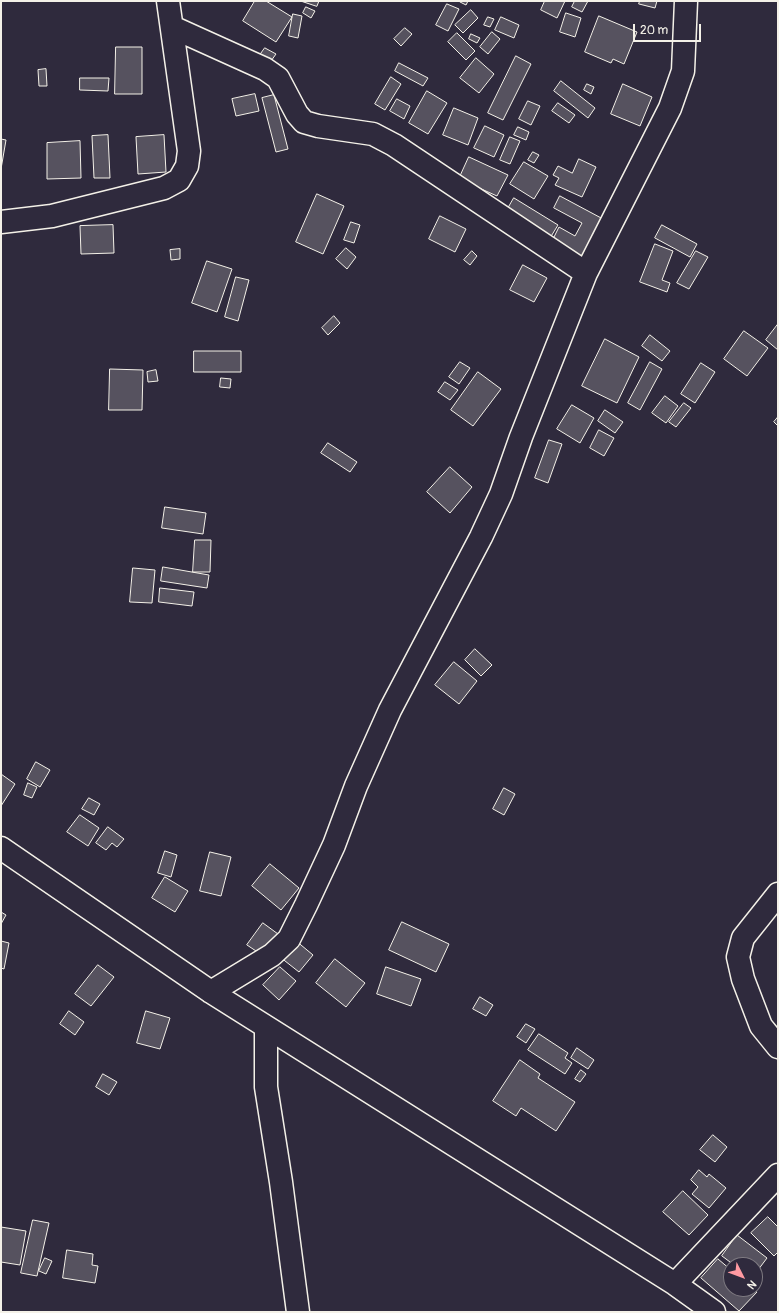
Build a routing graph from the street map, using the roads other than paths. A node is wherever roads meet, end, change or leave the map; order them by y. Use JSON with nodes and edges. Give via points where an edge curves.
{"nodes":[{"id":1,"x":168,"y":1,"type":"edge"},
{"id":2,"x":686,"y":1,"type":"edge"},
{"id":3,"x":172,"y":27,"type":"junction"},
{"id":4,"x":1,"y":222,"type":"edge"},
{"id":5,"x":586,"y":273,"type":"junction"},
{"id":6,"x":1,"y":848,"type":"edge"},
{"id":7,"x":778,"y":894,"type":"edge"},
{"id":8,"x":211,"y":992,"type":"junction"},
{"id":9,"x":266,"y":1028,"type":"junction"},
{"id":10,"x":778,"y":1047,"type":"edge"},
{"id":11,"x":778,"y":1175,"type":"edge"},
{"id":12,"x":675,"y":1284,"type":"junction"},
{"id":13,"x":298,"y":1312,"type":"edge"},
{"id":14,"x":714,"y":1312,"type":"edge"}],
"edges":[{"from":1,"to":3,"type":"street"},
{"from":2,"to":5,"type":"street","via":[[682,71],[670,108]]},
{"from":3,"to":4,"type":"street","via":[[189,151],[187,166],[179,180],[164,188],[52,216]]},
{"from":3,"to":5,"type":"street","via":[[265,69],[278,78],[296,114],[304,122],[373,134]]},
{"from":5,"to":8,"type":"street","via":[[501,494],[390,710],[356,786],[334,845],[289,938],[272,955]]},
{"from":6,"to":8,"type":"street"},
{"from":7,"to":10,"type":"street","via":[[743,938],[738,957],[743,979],[761,1026]]},
{"from":8,"to":9,"type":"street"},
{"from":9,"to":12,"type":"street"},
{"from":9,"to":13,"type":"street","via":[[266,1087]]},
{"from":11,"to":12,"type":"street"},
{"from":12,"to":14,"type":"street"}]}
